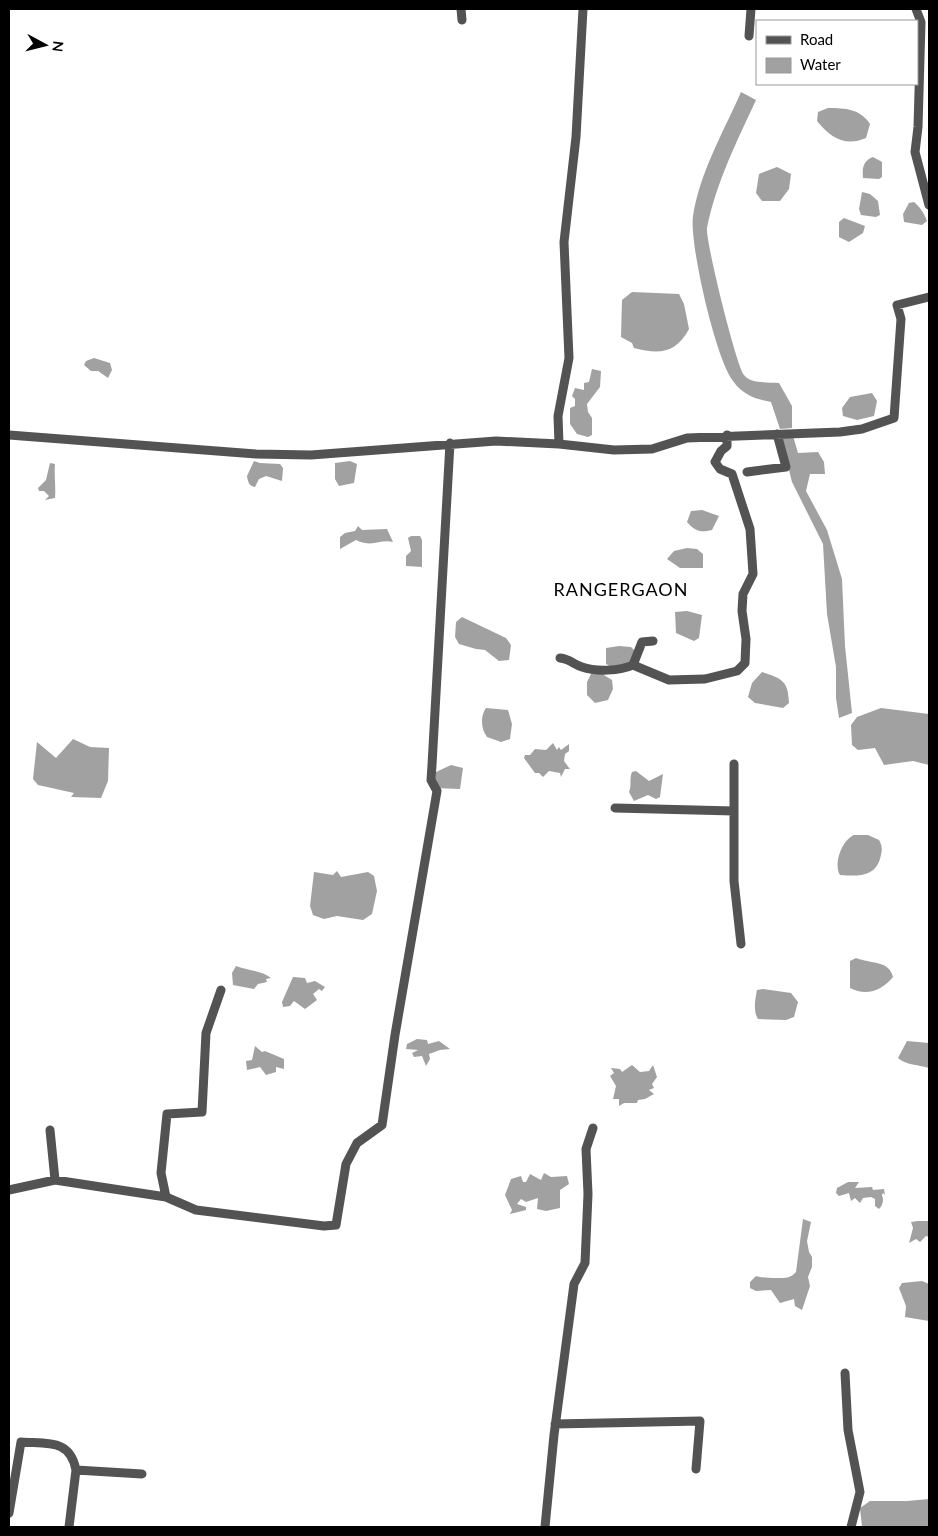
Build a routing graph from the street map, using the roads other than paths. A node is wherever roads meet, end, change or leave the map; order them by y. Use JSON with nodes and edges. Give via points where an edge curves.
{"nodes":[{"id":1,"x":461,"y":9,"type":"edge"},
{"id":2,"x":583,"y":9,"type":"edge"},
{"id":3,"x":751,"y":9,"type":"edge"},
{"id":4,"x":916,"y":9,"type":"edge"},
{"id":5,"x":462,"y":20,"type":"dead end"},
{"id":6,"x":749,"y":36,"type":"dead end"},
{"id":7,"x":929,"y":205,"type":"edge"},
{"id":8,"x":929,"y":297,"type":"edge"},
{"id":9,"x":777,"y":434,"type":"junction"},
{"id":10,"x":9,"y":435,"type":"edge"},
{"id":11,"x":727,"y":435,"type":"junction"},
{"id":12,"x":450,"y":443,"type":"junction"},
{"id":13,"x":559,"y":444,"type":"junction"},
{"id":14,"x":747,"y":472,"type":"dead end"},
{"id":15,"x":653,"y":641,"type":"dead end"},
{"id":16,"x":560,"y":658,"type":"dead end"},
{"id":17,"x":633,"y":665,"type":"junction"},
{"id":18,"x":734,"y":764,"type":"dead end"},
{"id":19,"x":615,"y":808,"type":"dead end"},
{"id":20,"x":734,"y":811,"type":"junction"},
{"id":21,"x":741,"y":944,"type":"dead end"},
{"id":22,"x":221,"y":990,"type":"dead end"},
{"id":23,"x":593,"y":1128,"type":"dead end"},
{"id":24,"x":50,"y":1130,"type":"dead end"},
{"id":25,"x":55,"y":1180,"type":"junction"},
{"id":26,"x":9,"y":1190,"type":"edge"},
{"id":27,"x":166,"y":1197,"type":"junction"},
{"id":28,"x":845,"y":1372,"type":"dead end"},
{"id":29,"x":555,"y":1424,"type":"junction"},
{"id":30,"x":696,"y":1469,"type":"dead end"},
{"id":31,"x":76,"y":1470,"type":"junction"},
{"id":32,"x":142,"y":1474,"type":"dead end"},
{"id":33,"x":9,"y":1514,"type":"edge"},
{"id":34,"x":69,"y":1527,"type":"edge"},
{"id":35,"x":545,"y":1527,"type":"edge"},
{"id":36,"x":851,"y":1527,"type":"edge"}],
"edges":[{"from":1,"to":5,"type":"street"},
{"from":2,"to":13,"type":"street","via":[[576,137],[564,242],[568,358],[558,416]]},
{"from":3,"to":6,"type":"street"},
{"from":4,"to":7,"type":"street","via":[[921,22],[918,128],[914,152]]},
{"from":8,"to":9,"type":"street","via":[[898,305],[901,319],[894,418],[862,429]]},
{"from":9,"to":11,"type":"street"},
{"from":9,"to":14,"type":"street","via":[[786,467]]},
{"from":10,"to":12,"type":"street","via":[[256,454],[311,455]]},
{"from":11,"to":13,"type":"street","via":[[687,438],[652,449],[614,450]]},
{"from":11,"to":17,"type":"street","via":[[727,446],[715,462],[720,469],[732,474],[750,529],[753,574],[743,594],[744,663],[738,671],[705,679],[669,680]]},
{"from":12,"to":13,"type":"street"},
{"from":12,"to":27,"type":"street","via":[[431,780],[437,791],[382,1126],[357,1142],[346,1164],[336,1226],[196,1210]]},
{"from":15,"to":17,"type":"street","via":[[642,642]]},
{"from":16,"to":17,"type":"street","via":[[570,659],[581,667],[621,670]]},
{"from":18,"to":20,"type":"street"},
{"from":19,"to":20,"type":"street"},
{"from":20,"to":21,"type":"street","via":[[734,881]]},
{"from":22,"to":27,"type":"street","via":[[206,1033],[202,1112],[167,1114],[161,1173]]},
{"from":23,"to":29,"type":"street","via":[[586,1149],[585,1263],[574,1284]]},
{"from":24,"to":25,"type":"street"},
{"from":25,"to":26,"type":"street"},
{"from":25,"to":27,"type":"street"},
{"from":28,"to":36,"type":"street","via":[[848,1430],[860,1492]]},
{"from":29,"to":30,"type":"street","via":[[700,1421]]},
{"from":29,"to":35,"type":"street"},
{"from":31,"to":32,"type":"street"},
{"from":31,"to":33,"type":"street","via":[[73,1457],[62,1446],[21,1442]]},
{"from":31,"to":34,"type":"street"}]}
